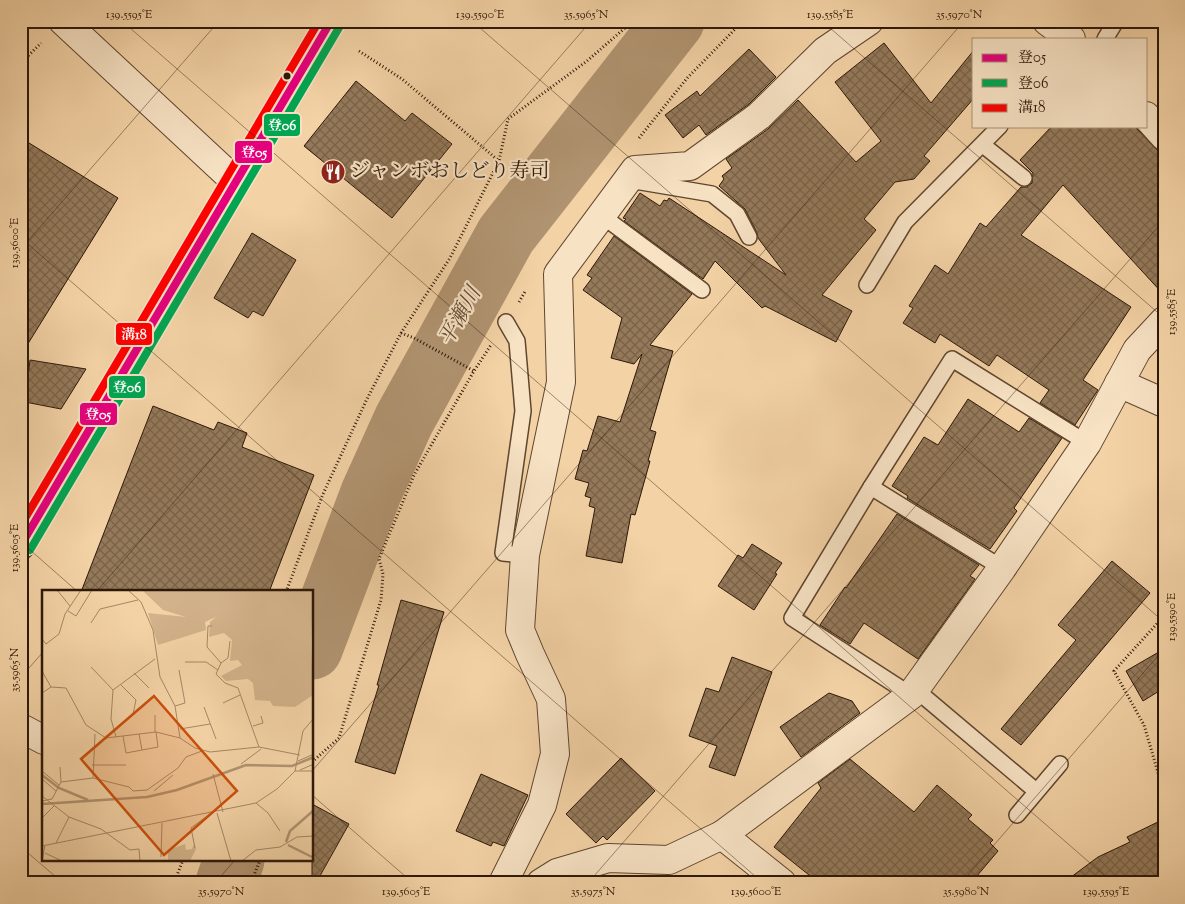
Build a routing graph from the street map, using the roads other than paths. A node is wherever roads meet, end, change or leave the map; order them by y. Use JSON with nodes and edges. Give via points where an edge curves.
{"nodes":[{"id":1,"x":63,"y":21,"type":"edge"},
{"id":2,"x":331,"y":21,"type":"edge"},
{"id":3,"x":870,"y":21,"type":"edge"},
{"id":4,"x":1047,"y":21,"type":"edge"},
{"id":5,"x":1116,"y":21,"type":"edge"},
{"id":6,"x":1070,"y":38,"type":"edge"},
{"id":7,"x":1106,"y":38,"type":"edge"},
{"id":8,"x":1148,"y":118,"type":"edge"},
{"id":9,"x":998,"y":128,"type":"edge"},
{"id":10,"x":1164,"y":136,"type":"edge"},
{"id":11,"x":983,"y":145,"type":"junction"},
{"id":12,"x":1024,"y":178,"type":"dead end"},
{"id":13,"x":628,"y":179,"type":"junction"},
{"id":14,"x":236,"y":182,"type":"junction"},
{"id":15,"x":601,"y":215,"type":"junction"},
{"id":16,"x":749,"y":237,"type":"dead end"},
{"id":17,"x":867,"y":285,"type":"dead end"},
{"id":18,"x":702,"y":290,"type":"dead end"},
{"id":19,"x":1164,"y":321,"type":"edge"},
{"id":20,"x":506,"y":322,"type":"dead end"},
{"id":21,"x":1119,"y":384,"type":"junction"},
{"id":22,"x":1164,"y":403,"type":"edge"},
{"id":23,"x":1087,"y":443,"type":"junction"},
{"id":24,"x":870,"y":487,"type":"junction"},
{"id":25,"x":21,"y":544,"type":"edge"},
{"id":26,"x":525,"y":555,"type":"junction"},
{"id":27,"x":1002,"y":568,"type":"junction"},
{"id":28,"x":913,"y":692,"type":"junction"},
{"id":29,"x":21,"y":728,"type":"edge"},
{"id":30,"x":42,"y":739,"type":"edge"},
{"id":31,"x":1060,"y":764,"type":"dead end"},
{"id":32,"x":1036,"y":791,"type":"junction"},
{"id":33,"x":1017,"y":815,"type":"dead end"},
{"id":34,"x":722,"y":836,"type":"junction"},
{"id":35,"x":503,"y":883,"type":"edge"},
{"id":36,"x":541,"y":883,"type":"edge"},
{"id":37,"x":782,"y":883,"type":"edge"}],
"edges":[{"from":1,"to":14,"type":"street"},
{"from":2,"to":14,"type":"street"},
{"from":3,"to":13,"type":"street","via":[[825,51],[759,116],[690,166],[635,170]]},
{"from":4,"to":6,"type":"street"},
{"from":5,"to":7,"type":"lane"},
{"from":8,"to":10,"type":"street"},
{"from":9,"to":11,"type":"lane"},
{"from":11,"to":12,"type":"lane"},
{"from":11,"to":17,"type":"lane","via":[[905,222]]},
{"from":13,"to":15,"type":"street"},
{"from":13,"to":16,"type":"lane","via":[[712,194],[737,214]]},
{"from":14,"to":25,"type":"street"},
{"from":15,"to":18,"type":"lane"},
{"from":15,"to":26,"type":"street","via":[[558,274],[561,382]]},
{"from":19,"to":21,"type":"street","via":[[1137,350]]},
{"from":20,"to":26,"type":"lane","via":[[516,342],[523,411],[503,553]]},
{"from":21,"to":22,"type":"street"},
{"from":21,"to":23,"type":"street"},
{"from":23,"to":24,"type":"lane","via":[[952,359]]},
{"from":23,"to":27,"type":"street"},
{"from":24,"to":27,"type":"lane"},
{"from":24,"to":28,"type":"lane","via":[[792,618]]},
{"from":26,"to":35,"type":"street","via":[[520,630],[551,699],[555,754],[542,805]]},
{"from":27,"to":28,"type":"street"},
{"from":28,"to":32,"type":"lane"},
{"from":28,"to":34,"type":"street"},
{"from":29,"to":30,"type":"street"},
{"from":31,"to":32,"type":"lane"},
{"from":32,"to":33,"type":"lane"},
{"from":34,"to":36,"type":"street","via":[[669,860],[608,858],[558,873]]},
{"from":34,"to":37,"type":"street"}]}
